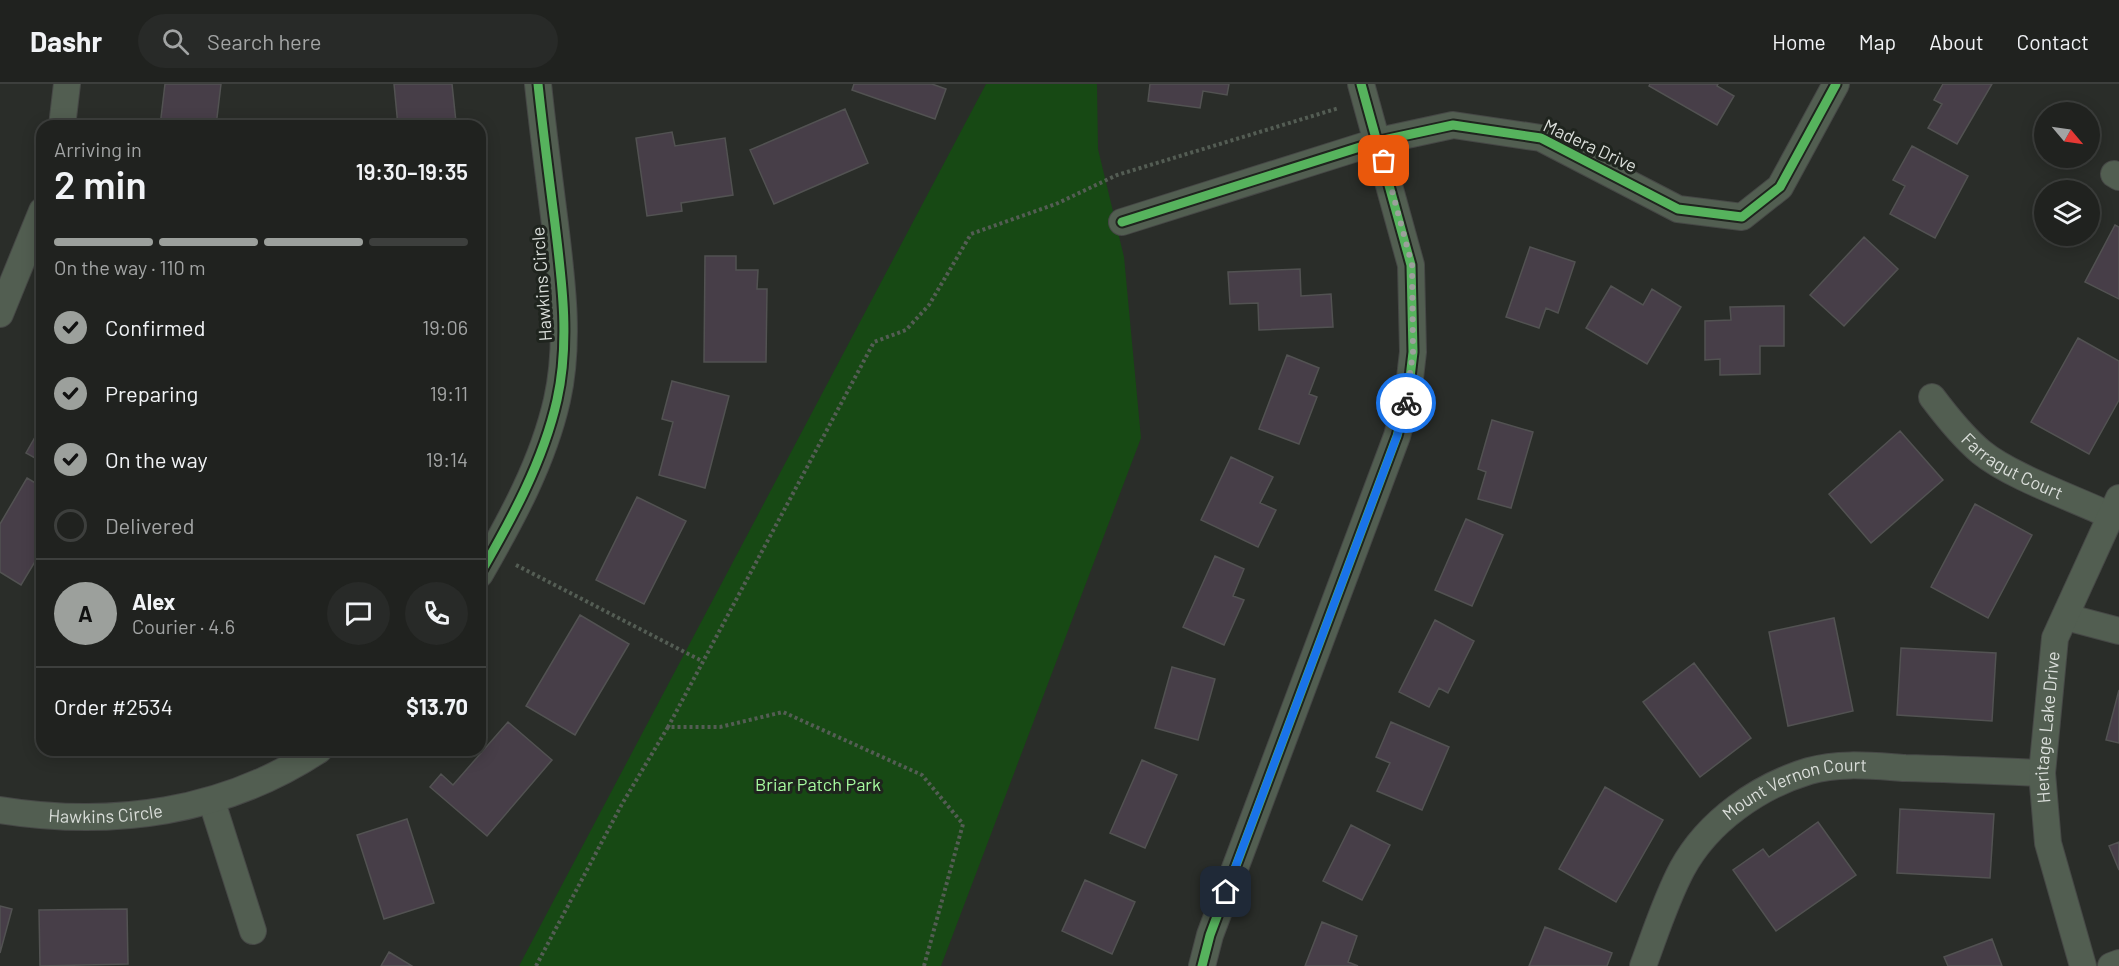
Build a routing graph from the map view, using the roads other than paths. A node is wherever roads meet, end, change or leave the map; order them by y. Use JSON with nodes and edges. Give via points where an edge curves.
{"nodes":[{"id":1,"x":67,"y":84,"type":"edge"},
{"id":2,"x":538,"y":84,"type":"edge"},
{"id":3,"x":1836,"y":84,"type":"edge"},
{"id":4,"x":1363,"y":92,"type":"edge"},
{"id":5,"x":63,"y":120,"type":"edge"},
{"id":6,"x":1378,"y":141,"type":"junction"},
{"id":7,"x":1122,"y":222,"type":"dead end"},
{"id":8,"x":36,"y":226,"type":"edge"},
{"id":9,"x":0,"y":313,"type":"edge"},
{"id":10,"x":1932,"y":397,"type":"dead end"},
{"id":11,"x":2114,"y":507,"type":"edge"},
{"id":12,"x":486,"y":564,"type":"edge"},
{"id":13,"x":2066,"y":617,"type":"junction"},
{"id":14,"x":2119,"y":631,"type":"edge"},
{"id":15,"x":308,"y":756,"type":"edge"},
{"id":16,"x":2042,"y":773,"type":"junction"},
{"id":17,"x":212,"y":802,"type":"junction"},
{"id":18,"x":0,"y":810,"type":"edge"},
{"id":19,"x":253,"y":931,"type":"dead end"},
{"id":20,"x":2119,"y":963,"type":"edge"},
{"id":21,"x":1202,"y":966,"type":"edge"},
{"id":22,"x":1643,"y":966,"type":"edge"},
{"id":23,"x":2083,"y":966,"type":"edge"},
{"id":24,"x":2111,"y":966,"type":"edge"}],
"edges":[{"from":1,"to":5,"type":"street"},
{"from":2,"to":12,"type":"street","name":"Hawkins Circle","via":[[561,275],[563,360],[545,443]]},
{"from":3,"to":6,"type":"street","name":"Madera Drive","via":[[1780,187],[1742,218],[1678,209],[1541,138],[1453,125]]},
{"from":4,"to":6,"type":"street"},
{"from":6,"to":7,"type":"street","name":"Madera Drive"},
{"from":6,"to":21,"type":"street","via":[[1412,265],[1413,352],[1408,395],[1397,436],[1210,935]]},
{"from":8,"to":9,"type":"street"},
{"from":10,"to":11,"type":"street","name":"Farragut Court","via":[[1960,433],[2000,465]]},
{"from":11,"to":13,"type":"street","name":"Heritage Lake Drive"},
{"from":13,"to":14,"type":"street"},
{"from":13,"to":16,"type":"street","name":"Heritage Lake Drive","via":[[2055,638]]},
{"from":15,"to":17,"type":"street","name":"Hawkins Circle"},
{"from":16,"to":22,"type":"street","name":"Mount Vernon Court","via":[[1856,765],[1811,770],[1778,783],[1746,801],[1700,843],[1669,896]]},
{"from":16,"to":23,"type":"street","name":"Heritage Lake Drive","via":[[2048,843]]},
{"from":17,"to":18,"type":"street","name":"Hawkins Circle","via":[[83,819]]},
{"from":17,"to":19,"type":"street"},
{"from":20,"to":24,"type":"street"}]}
